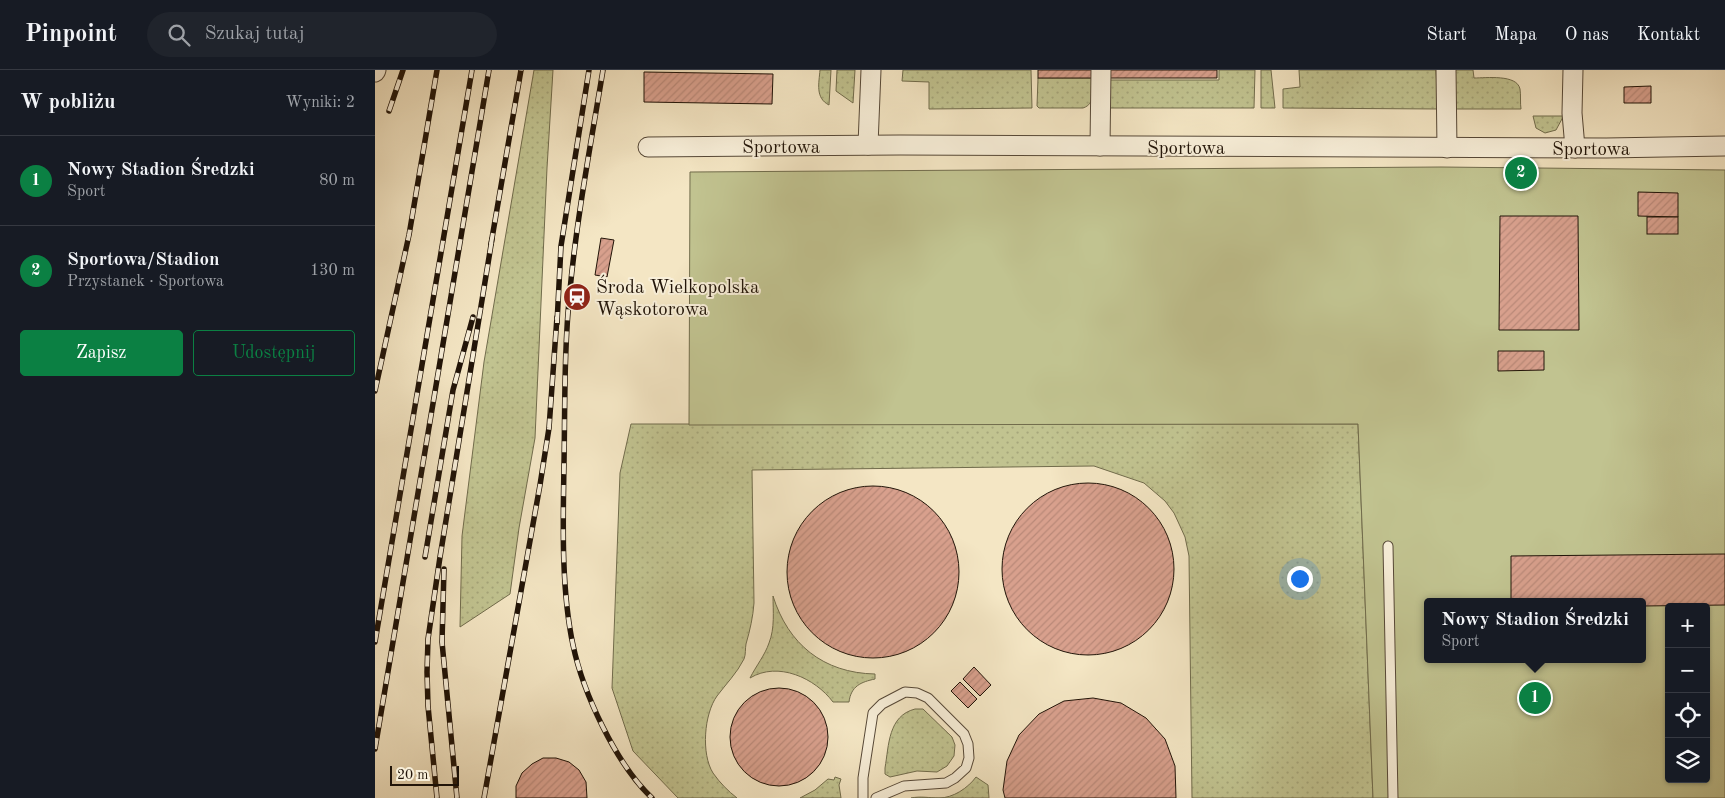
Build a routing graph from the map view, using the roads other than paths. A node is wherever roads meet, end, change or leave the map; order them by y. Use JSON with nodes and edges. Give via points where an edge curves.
{"nodes":[{"id":1,"x":871,"y":70,"type":"edge"},
{"id":2,"x":1101,"y":70,"type":"edge"},
{"id":3,"x":1446,"y":70,"type":"edge"},
{"id":4,"x":1573,"y":70,"type":"edge"},
{"id":5,"x":868,"y":145,"type":"junction"},
{"id":6,"x":1100,"y":146,"type":"junction"},
{"id":7,"x":1725,"y":146,"type":"edge"},
{"id":8,"x":648,"y":147,"type":"dead end"},
{"id":9,"x":1447,"y":148,"type":"junction"},
{"id":10,"x":1575,"y":148,"type":"junction"},
{"id":11,"x":1388,"y":546,"type":"dead end"},
{"id":12,"x":863,"y":798,"type":"edge"},
{"id":13,"x":876,"y":798,"type":"edge"},
{"id":14,"x":1393,"y":798,"type":"edge"}],
"edges":[{"from":1,"to":5,"type":"street"},
{"from":2,"to":6,"type":"street"},
{"from":3,"to":9,"type":"street"},
{"from":4,"to":10,"type":"street"},
{"from":5,"to":6,"type":"street","name":"Sportowa"},
{"from":5,"to":8,"type":"street","name":"Sportowa"},
{"from":6,"to":9,"type":"street","name":"Sportowa"},
{"from":7,"to":10,"type":"street","name":"Sportowa"},
{"from":9,"to":10,"type":"street","name":"Sportowa"},
{"from":11,"to":14,"type":"lane"},
{"from":12,"to":13,"type":"lane","via":[[873,713],[882,704],[905,692],[917,693],[928,698],[964,734],[969,758],[966,768],[946,783],[904,786]]}]}
